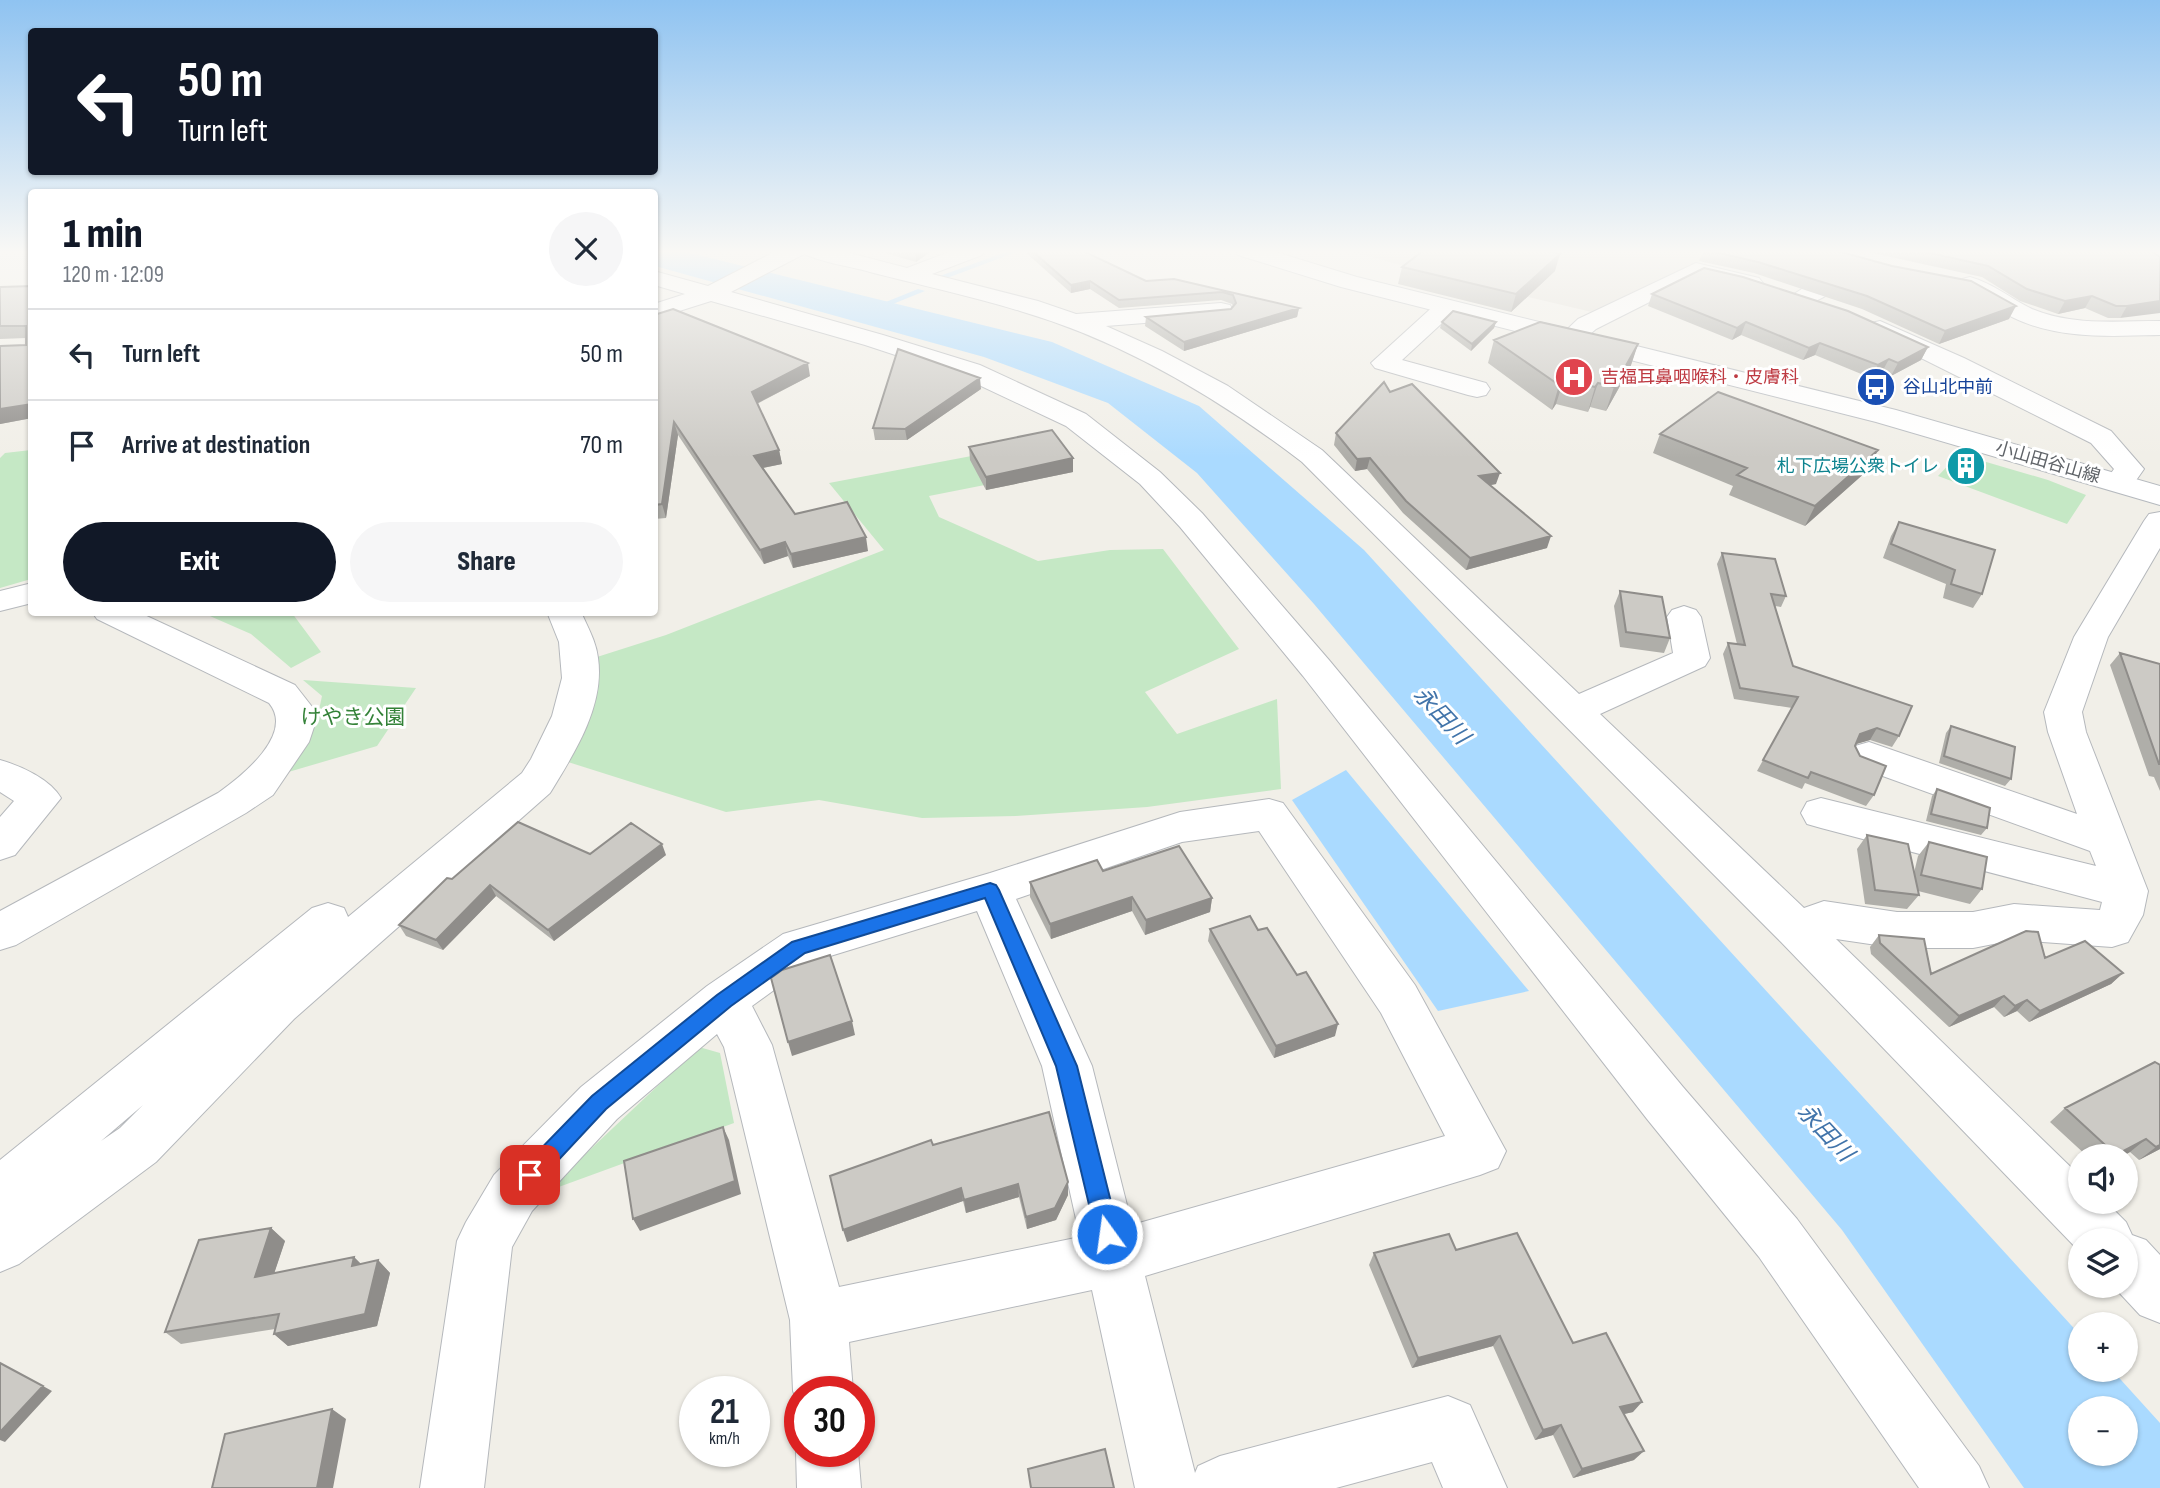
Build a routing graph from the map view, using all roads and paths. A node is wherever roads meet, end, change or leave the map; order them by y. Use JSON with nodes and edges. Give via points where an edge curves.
{"nodes":[{"id":1,"x":801,"y":319,"type":"edge"},
{"id":2,"x":1066,"y":319,"type":"edge"},
{"id":3,"x":1097,"y":319,"type":"edge"},
{"id":4,"x":1432,"y":319,"type":"edge"},
{"id":5,"x":1515,"y":319,"type":"edge"},
{"id":6,"x":1538,"y":319,"type":"edge"},
{"id":7,"x":1601,"y":319,"type":"edge"},
{"id":8,"x":1860,"y":319,"type":"edge"},
{"id":9,"x":2039,"y":319,"type":"edge"},
{"id":10,"x":1069,"y":321,"type":"junction"},
{"id":11,"x":2160,"y":328,"type":"edge"},
{"id":12,"x":1579,"y":331,"type":"junction"},
{"id":13,"x":1477,"y":388,"type":"dead end"},
{"id":14,"x":2124,"y":476,"type":"junction"},
{"id":15,"x":2160,"y":479,"type":"edge"},
{"id":16,"x":2160,"y":496,"type":"edge"},
{"id":17,"x":2160,"y":522,"type":"edge"},
{"id":18,"x":28,"y":594,"type":"edge"},
{"id":19,"x":0,"y":601,"type":"edge"},
{"id":20,"x":117,"y":616,"type":"edge"},
{"id":21,"x":566,"y":616,"type":"edge"},
{"id":22,"x":1684,"y":617,"type":"dead end"},
{"id":23,"x":1575,"y":711,"type":"junction"},
{"id":24,"x":1869,"y":756,"type":"edge"},
{"id":25,"x":0,"y":774,"type":"edge"},
{"id":26,"x":1821,"y":813,"type":"dead end"},
{"id":27,"x":2107,"y":841,"type":"junction"},
{"id":28,"x":0,"y":844,"type":"edge"},
{"id":29,"x":990,"y":890,"type":"junction"},
{"id":30,"x":2126,"y":891,"type":"junction"},
{"id":31,"x":328,"y":921,"type":"dead end"},
{"id":32,"x":2,"y":929,"type":"edge"},
{"id":33,"x":1797,"y":929,"type":"junction"},
{"id":34,"x":724,"y":1000,"type":"junction"},
{"id":35,"x":0,"y":1193,"type":"edge"},
{"id":36,"x":2094,"y":1228,"type":"edge"},
{"id":37,"x":0,"y":1245,"type":"edge"},
{"id":38,"x":1113,"y":1258,"type":"junction"},
{"id":39,"x":2138,"y":1273,"type":"edge"},
{"id":40,"x":2160,"y":1294,"type":"edge"},
{"id":41,"x":819,"y":1320,"type":"junction"},
{"id":42,"x":822,"y":1376,"type":"edge"},
{"id":43,"x":828,"y":1467,"type":"edge"},
{"id":44,"x":452,"y":1488,"type":"edge"},
{"id":45,"x":829,"y":1488,"type":"edge"},
{"id":46,"x":1167,"y":1488,"type":"edge"},
{"id":47,"x":1220,"y":1488,"type":"edge"},
{"id":48,"x":1475,"y":1488,"type":"edge"},
{"id":49,"x":1957,"y":1488,"type":"edge"}],
"edges":[{"from":1,"to":49,"type":"street","via":[[971,371],[1076,420],[1150,478],[1316,668],[1778,1238]]},
{"from":2,"to":10,"type":"street"},
{"from":3,"to":10,"type":"street"},
{"from":4,"to":13,"type":"street","via":[[1384,363]]},
{"from":5,"to":12,"type":"street","name":"小山田谷山線"},
{"from":6,"to":12,"type":"street","name":"小山田谷山線"},
{"from":7,"to":12,"type":"street"},
{"from":8,"to":14,"type":"street","via":[[2101,437]]},
{"from":9,"to":11,"type":"street","via":[[2070,327]]},
{"from":10,"to":23,"type":"street","via":[[1195,377],[1243,405],[1312,456]]},
{"from":12,"to":14,"type":"street","name":"小山田谷山線"},
{"from":14,"to":15,"type":"street","name":"小山田谷山線"},
{"from":14,"to":16,"type":"street","name":"小山田谷山線"},
{"from":17,"to":27,"type":"street","via":[[2091,637],[2063,712]]},
{"from":18,"to":19,"type":"street"},
{"from":20,"to":32,"type":"street","via":[[282,694],[298,721],[284,753],[259,785]]},
{"from":21,"to":37,"type":"street","via":[[578,644],[576,707],[560,747],[536,783],[277,1004],[138,1145]]},
{"from":22,"to":23,"type":"street","via":[[1692,658]]},
{"from":23,"to":33,"type":"street"},
{"from":24,"to":27,"type":"street"},
{"from":25,"to":28,"type":"street","via":[[41,798]]},
{"from":26,"to":30,"type":"street"},
{"from":27,"to":30,"type":"street"},
{"from":29,"to":34,"type":"street","via":[[799,947]]},
{"from":29,"to":38,"type":"street","via":[[1067,1066]]},
{"from":29,"to":38,"type":"street","via":[[1180,827],[1269,814],[1398,999],[1480,1151]]},
{"from":30,"to":33,"type":"street","via":[[2121,915],[2112,929],[2014,922],[1973,930],[1897,930],[1824,919]]},
{"from":31,"to":35,"type":"street"},
{"from":33,"to":36,"type":"street"},
{"from":34,"to":41,"type":"street","via":[[748,1045]]},
{"from":34,"to":44,"type":"street","via":[[599,1102],[513,1192],[485,1241]]},
{"from":38,"to":41,"type":"street"},
{"from":38,"to":46,"type":"street"},
{"from":39,"to":40,"type":"street"},
{"from":41,"to":42,"type":"street"},
{"from":43,"to":45,"type":"street"},
{"from":47,"to":48,"type":"street","via":[[1448,1427]]}]}
